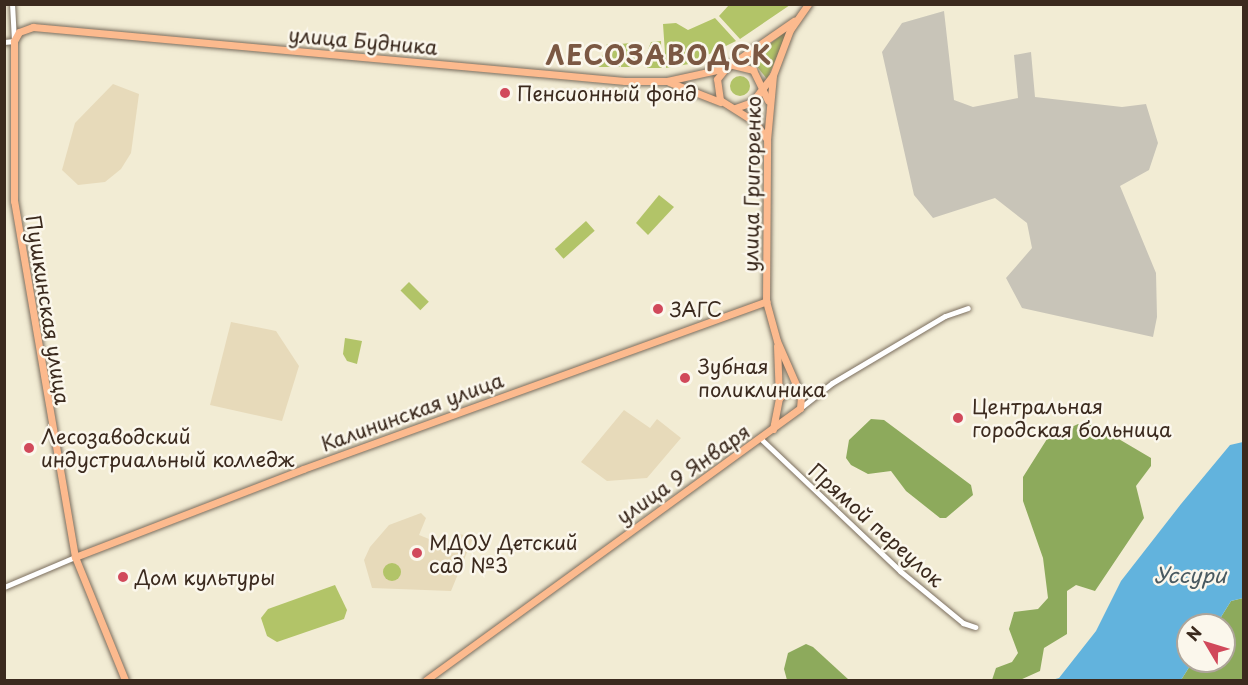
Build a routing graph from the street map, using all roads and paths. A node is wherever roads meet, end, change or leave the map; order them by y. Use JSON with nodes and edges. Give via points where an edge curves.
{"nodes":[{"id":1,"x":12,"y":4,"type":"edge"},
{"id":2,"x":806,"y":7,"type":"edge"},
{"id":3,"x":796,"y":19,"type":"junction"},
{"id":4,"x":14,"y":41,"type":"junction"},
{"id":5,"x":4,"y":42,"type":"edge"},
{"id":6,"x":729,"y":66,"type":"junction"},
{"id":7,"x":773,"y":75,"type":"junction"},
{"id":8,"x":667,"y":81,"type":"junction"},
{"id":9,"x":759,"y":90,"type":"junction"},
{"id":10,"x":768,"y":101,"type":"junction"},
{"id":11,"x":728,"y":106,"type":"junction"},
{"id":12,"x":767,"y":140,"type":"junction"},
{"id":13,"x":766,"y":301,"type":"junction"},
{"id":14,"x":968,"y":308,"type":"dead end"},
{"id":15,"x":777,"y":341,"type":"junction"},
{"id":16,"x":819,"y":392,"type":"junction"},
{"id":17,"x":799,"y":393,"type":"junction"},
{"id":18,"x":779,"y":400,"type":"junction"},
{"id":19,"x":797,"y":410,"type":"junction"},
{"id":20,"x":773,"y":429,"type":"junction"},
{"id":21,"x":761,"y":440,"type":"junction"},
{"id":22,"x":75,"y":557,"type":"junction"},
{"id":23,"x":4,"y":587,"type":"edge"},
{"id":24,"x":975,"y":627,"type":"dead end"},
{"id":25,"x":124,"y":681,"type":"edge"},
{"id":26,"x":426,"y":681,"type":"edge"}],
"edges":[{"from":1,"to":4,"type":"street","name":"Пушкинская улица"},
{"from":2,"to":3,"type":"main road","name":"улица Григоренко"},
{"from":3,"to":6,"type":"main road","name":"улица Будника"},
{"from":3,"to":7,"type":"main road","name":"улица Григоренко"},
{"from":4,"to":5,"type":"street","name":"улица Будника"},
{"from":4,"to":8,"type":"main road","name":"улица Будника","via":[[23,28],[33,27],[617,81]]},
{"from":4,"to":22,"type":"main road","name":"Пушкинская улица","via":[[14,201]]},
{"from":6,"to":8,"type":"main road","name":"улица Будника"},
{"from":6,"to":9,"type":"main road","via":[[753,70]]},
{"from":6,"to":11,"type":"main road","via":[[716,86]]},
{"from":7,"to":9,"type":"main road"},
{"from":7,"to":10,"type":"main road","name":"улица Григоренко"},
{"from":8,"to":11,"type":"main road"},
{"from":9,"to":10,"type":"main road"},
{"from":9,"to":11,"type":"main road","via":[[746,106]]},
{"from":10,"to":12,"type":"main road","name":"улица Григоренко"},
{"from":11,"to":12,"type":"main road","via":[[755,122]]},
{"from":12,"to":13,"type":"main road","name":"улица Григоренко"},
{"from":13,"to":15,"type":"main road","name":"улица Григоренко"},
{"from":13,"to":22,"type":"main road","name":"Калининская улица","via":[[311,466]]},
{"from":14,"to":16,"type":"street","name":"улица 9 Января","via":[[945,316]]},
{"from":15,"to":17,"type":"main road"},
{"from":15,"to":18,"type":"main road"},
{"from":16,"to":17,"type":"street"},
{"from":16,"to":19,"type":"street","name":"улица 9 Января"},
{"from":17,"to":18,"type":"main road","via":[[789,390]]},
{"from":17,"to":19,"type":"main road","via":[[801,404]]},
{"from":18,"to":19,"type":"main road","via":[[785,412]]},
{"from":18,"to":20,"type":"main road"},
{"from":19,"to":20,"type":"main road","name":"улица 9 Января"},
{"from":20,"to":21,"type":"main road","name":"улица 9 Января"},
{"from":21,"to":24,"type":"street","name":"Прямой переулок","via":[[900,571],[963,623]]},
{"from":21,"to":26,"type":"main road","name":"улица 9 Января"},
{"from":22,"to":23,"type":"street","name":"Калининская улица"},
{"from":22,"to":25,"type":"main road","name":"Пушкинская улица"}]}
